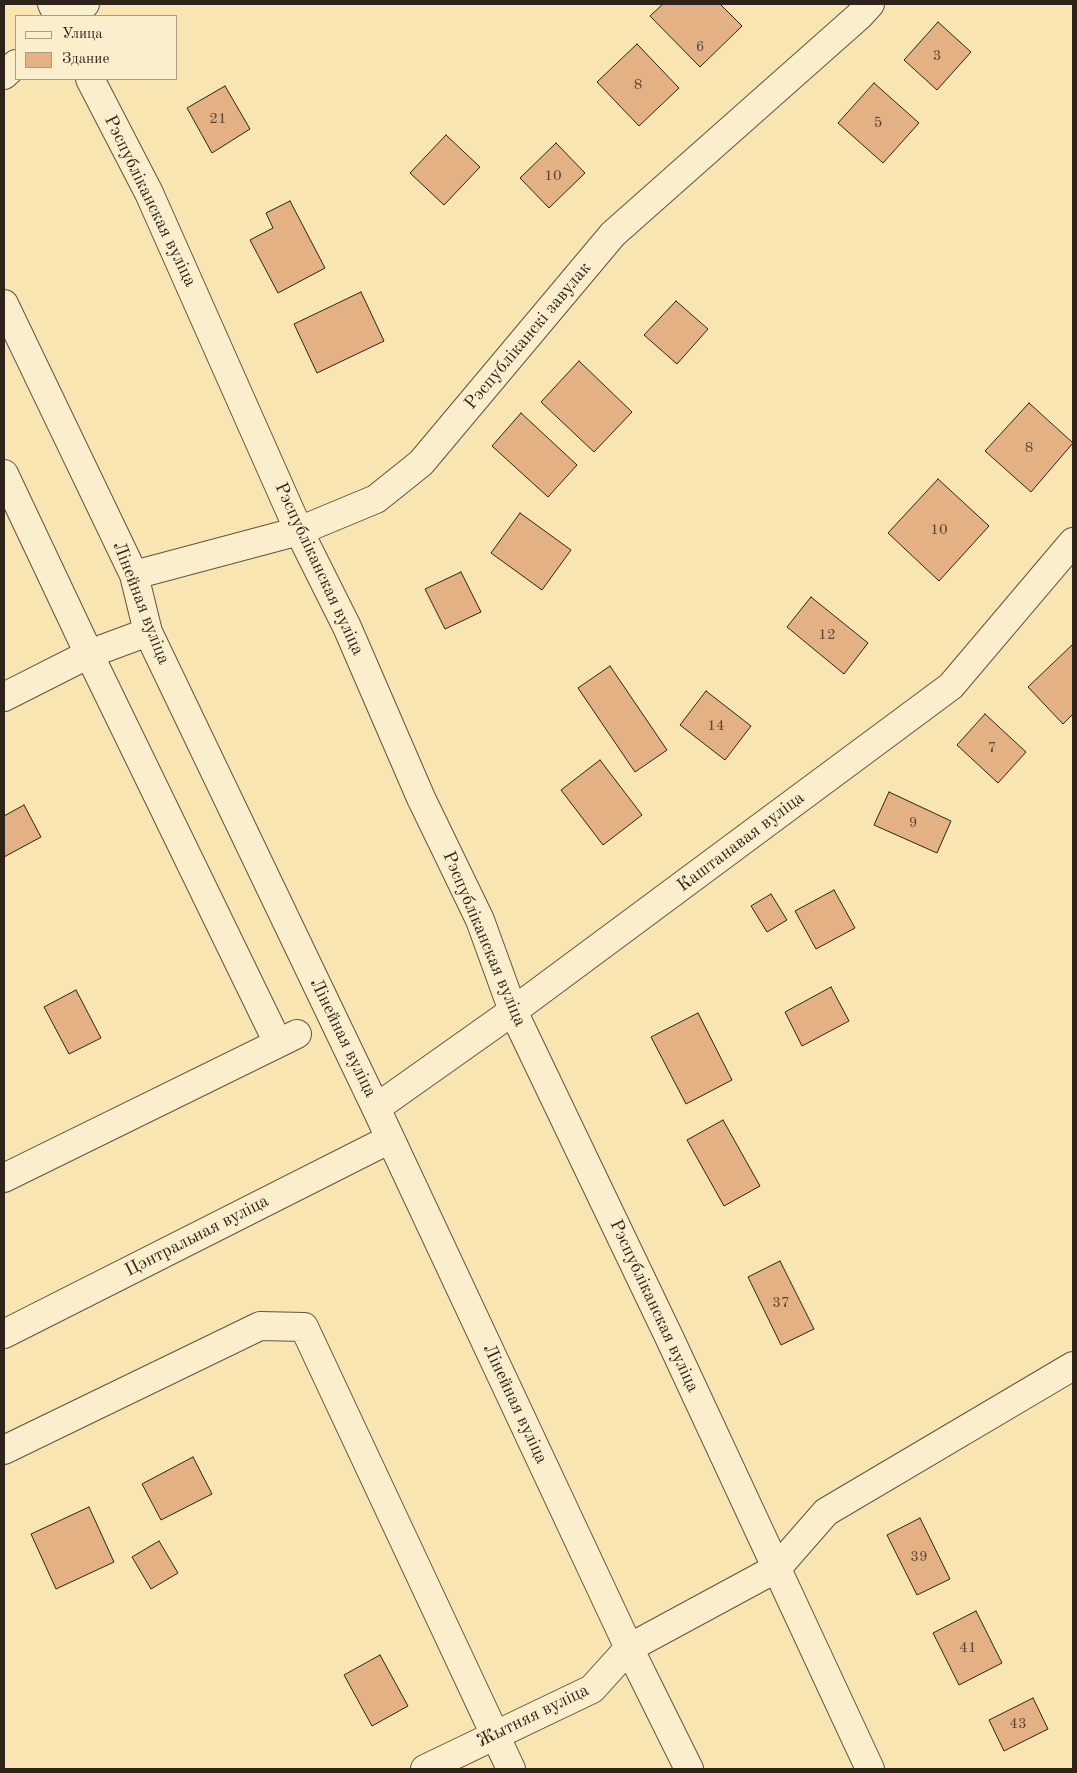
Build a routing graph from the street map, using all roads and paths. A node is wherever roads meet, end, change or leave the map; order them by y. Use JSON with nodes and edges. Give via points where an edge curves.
{"nodes":[{"id":1,"x":85,"y":4,"type":"edge"},
{"id":2,"x":870,"y":4,"type":"edge"},
{"id":3,"x":73,"y":15,"type":"edge"},
{"id":4,"x":15,"y":65,"type":"edge"},
{"id":5,"x":4,"y":75,"type":"edge"},
{"id":6,"x":91,"y":80,"type":"edge"},
{"id":7,"x":4,"y":304,"type":"edge"},
{"id":8,"x":4,"y":474,"type":"edge"},
{"id":9,"x":299,"y":531,"type":"junction"},
{"id":10,"x":1073,"y":542,"type":"edge"},
{"id":11,"x":134,"y":575,"type":"junction"},
{"id":12,"x":148,"y":632,"type":"junction"},
{"id":13,"x":89,"y":654,"type":"junction"},
{"id":14,"x":4,"y":697,"type":"edge"},
{"id":15,"x":514,"y":1011,"type":"junction"},
{"id":16,"x":376,"y":1108,"type":"junction"},
{"id":17,"x":390,"y":1139,"type":"junction"},
{"id":18,"x":4,"y":1178,"type":"edge"},
{"id":19,"x":4,"y":1334,"type":"edge"},
{"id":20,"x":1073,"y":1366,"type":"edge"},
{"id":21,"x":4,"y":1450,"type":"edge"},
{"id":22,"x":777,"y":1568,"type":"junction"},
{"id":23,"x":629,"y":1648,"type":"junction"},
{"id":24,"x":495,"y":1735,"type":"junction"},
{"id":25,"x":425,"y":1769,"type":"edge"},
{"id":26,"x":512,"y":1769,"type":"edge"},
{"id":27,"x":689,"y":1769,"type":"edge"},
{"id":28,"x":870,"y":1769,"type":"edge"}],
"edges":[{"from":1,"to":3,"type":"street"},
{"from":2,"to":9,"type":"street","name":"Рэспубліканскі завулак","via":[[613,234],[421,463],[376,499]]},
{"from":4,"to":5,"type":"street"},
{"from":6,"to":9,"type":"street","name":"Рэспубліканская вуліца","via":[[149,193]]},
{"from":7,"to":11,"type":"street","name":"Лінейная вуліца"},
{"from":8,"to":13,"type":"street"},
{"from":9,"to":11,"type":"street","name":"Рэспубліканскі завулак"},
{"from":9,"to":15,"type":"street","name":"Рэспубліканская вуліца","via":[[347,627],[421,798],[480,920]]},
{"from":10,"to":15,"type":"street","name":"Каштанавая вуліца","via":[[952,686]]},
{"from":11,"to":12,"type":"street","name":"Лінейная вуліца"},
{"from":12,"to":13,"type":"street"},
{"from":12,"to":16,"type":"street","name":"Лінейная вуліца"},
{"from":13,"to":14,"type":"street"},
{"from":13,"to":18,"type":"street","via":[[287,1039]]},
{"from":15,"to":16,"type":"street","name":"Каштанавая вуліца"},
{"from":15,"to":22,"type":"street","name":"Рэспубліканская вуліца"},
{"from":16,"to":17,"type":"street","name":"Лінейная вуліца"},
{"from":17,"to":19,"type":"street","name":"Цэнтральная вуліца"},
{"from":17,"to":23,"type":"street","name":"Лінейная вуліца"},
{"from":20,"to":22,"type":"street","via":[[826,1512]]},
{"from":21,"to":24,"type":"street","via":[[260,1326],[304,1327]]},
{"from":22,"to":23,"type":"street","name":"Жытняя вуліца"},
{"from":22,"to":28,"type":"street","name":"Рэспубліканская вуліца"},
{"from":23,"to":24,"type":"street","name":"Жытняя вуліца","via":[[592,1689]]},
{"from":23,"to":27,"type":"street","name":"Лінейная вуліца"},
{"from":24,"to":25,"type":"street","name":"Жытняя вуліца"},
{"from":24,"to":26,"type":"street"}]}
